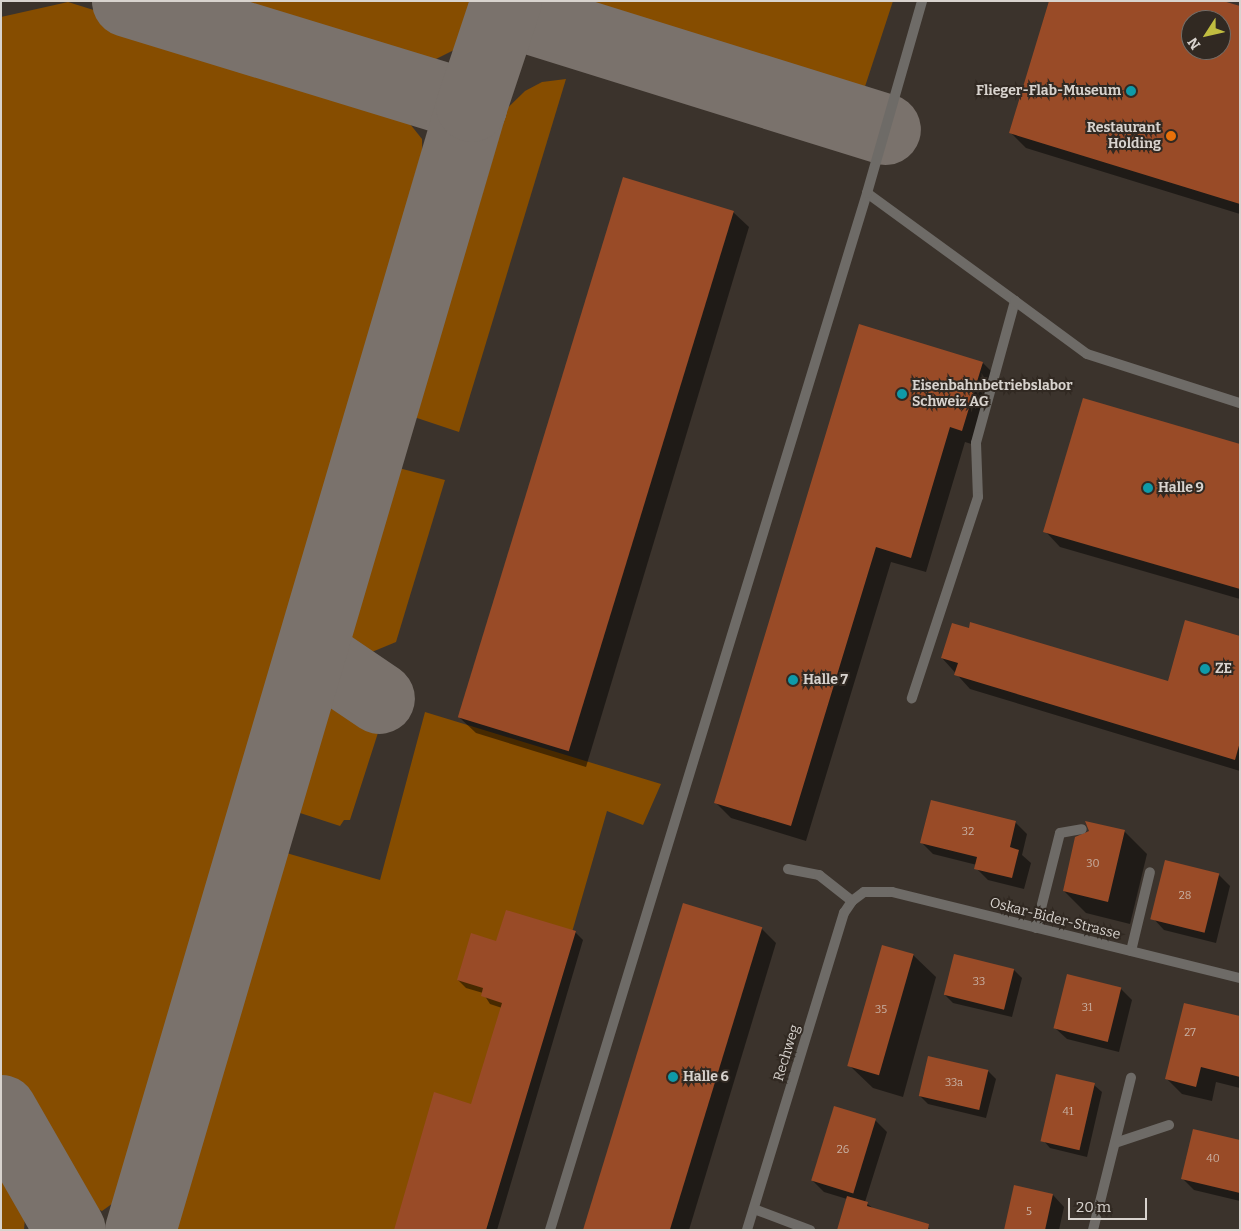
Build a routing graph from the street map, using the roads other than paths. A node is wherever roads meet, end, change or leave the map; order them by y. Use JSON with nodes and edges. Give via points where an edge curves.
{"nodes":[{"id":1,"x":922,"y":1,"type":"edge"},
{"id":2,"x":867,"y":193,"type":"junction"},
{"id":3,"x":1015,"y":301,"type":"junction"},
{"id":4,"x":1240,"y":403,"type":"edge"},
{"id":5,"x":912,"y":698,"type":"dead end"},
{"id":6,"x":1082,"y":828,"type":"dead end"},
{"id":7,"x":788,"y":869,"type":"dead end"},
{"id":8,"x":1150,"y":872,"type":"dead end"},
{"id":9,"x":864,"y":892,"type":"joint"},
{"id":10,"x":852,"y":901,"type":"junction"},
{"id":11,"x":1036,"y":928,"type":"junction"},
{"id":12,"x":1131,"y":951,"type":"junction"},
{"id":13,"x":1240,"y":978,"type":"edge"},
{"id":14,"x":1131,"y":1078,"type":"dead end"},
{"id":15,"x":1169,"y":1125,"type":"dead end"},
{"id":16,"x":1115,"y":1142,"type":"junction"},
{"id":17,"x":754,"y":1209,"type":"junction"},
{"id":18,"x":550,"y":1230,"type":"edge"},
{"id":19,"x":747,"y":1230,"type":"edge"},
{"id":20,"x":810,"y":1230,"type":"edge"},
{"id":21,"x":1093,"y":1230,"type":"edge"}],
"edges":[{"from":1,"to":2,"type":"street"},
{"from":2,"to":3,"type":"street"},
{"from":2,"to":18,"type":"street"},
{"from":3,"to":4,"type":"street","via":[[1087,354]]},
{"from":3,"to":5,"type":"street","via":[[976,443],[978,497]]},
{"from":6,"to":11,"type":"street","via":[[1060,833]]},
{"from":7,"to":10,"type":"street","via":[[819,875]]},
{"from":8,"to":12,"type":"street"},
{"from":9,"to":10,"type":"street","name":"Rechweg"},
{"from":9,"to":11,"type":"street","name":"Oskar-Bider-Strasse","via":[[892,892]]},
{"from":10,"to":17,"type":"street","name":"Rechweg","via":[[844,913]]},
{"from":11,"to":12,"type":"street","name":"Oskar-Bider-Strasse"},
{"from":12,"to":13,"type":"street","name":"Oskar-Bider-Strasse"},
{"from":14,"to":16,"type":"street"},
{"from":15,"to":16,"type":"street"},
{"from":16,"to":21,"type":"street"},
{"from":17,"to":19,"type":"street","name":"Rechweg"},
{"from":17,"to":20,"type":"street"}]}
